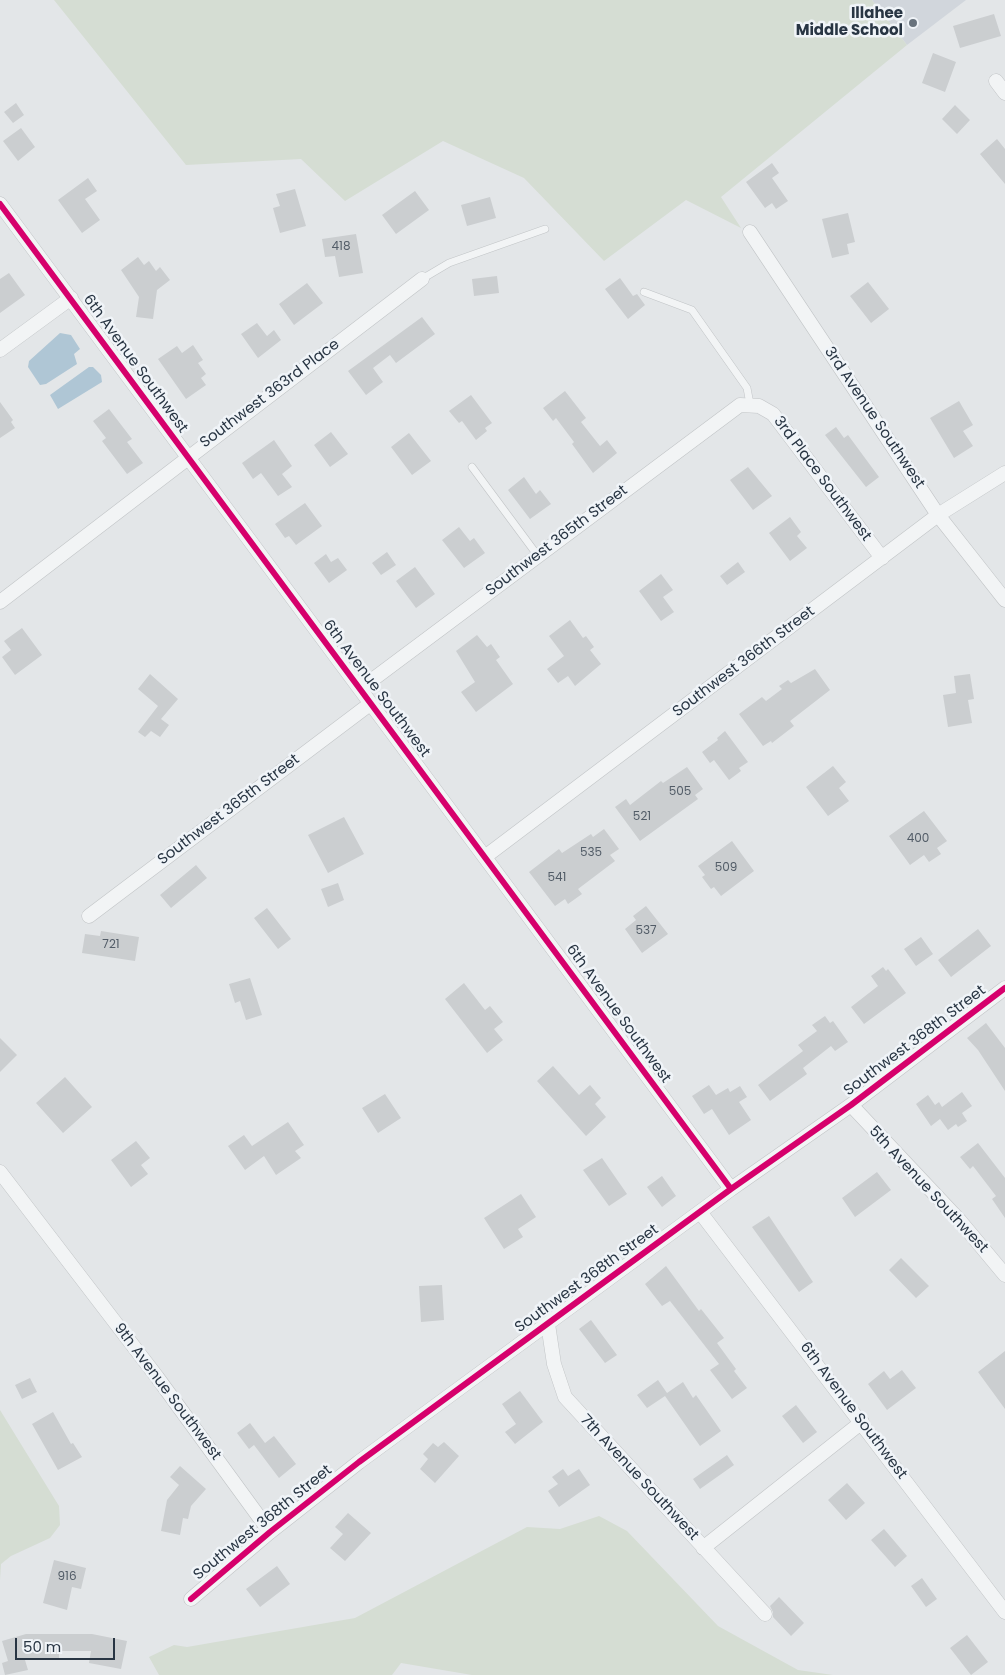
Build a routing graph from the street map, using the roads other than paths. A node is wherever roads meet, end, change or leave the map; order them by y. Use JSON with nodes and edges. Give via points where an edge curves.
{"nodes":[{"id":1,"x":996,"y":81,"type":"dead end"},
{"id":2,"x":1005,"y":93,"type":"edge"},
{"id":3,"x":0,"y":204,"type":"edge"},
{"id":4,"x":544,"y":229,"type":"dead end"},
{"id":5,"x":750,"y":232,"type":"dead end"},
{"id":6,"x":422,"y":279,"type":"joint"},
{"id":7,"x":644,"y":292,"type":"dead end"},
{"id":8,"x":71,"y":298,"type":"junction"},
{"id":9,"x":0,"y":350,"type":"edge"},
{"id":10,"x":755,"y":405,"type":"junction"},
{"id":11,"x":187,"y":456,"type":"junction"},
{"id":12,"x":472,"y":467,"type":"dead end"},
{"id":13,"x":1005,"y":473,"type":"edge"},
{"id":14,"x":938,"y":515,"type":"junction"},
{"id":15,"x":538,"y":556,"type":"junction"},
{"id":16,"x":882,"y":558,"type":"junction"},
{"id":17,"x":1005,"y":600,"type":"edge"},
{"id":18,"x":0,"y":602,"type":"edge"},
{"id":19,"x":360,"y":689,"type":"junction"},
{"id":20,"x":370,"y":704,"type":"junction"},
{"id":21,"x":486,"y":856,"type":"junction"},
{"id":22,"x":89,"y":916,"type":"dead end"},
{"id":23,"x":1005,"y":988,"type":"edge"},
{"id":24,"x":851,"y":1105,"type":"junction"},
{"id":25,"x":0,"y":1172,"type":"edge"},
{"id":26,"x":731,"y":1189,"type":"junction"},
{"id":27,"x":700,"y":1212,"type":"junction"},
{"id":28,"x":1005,"y":1275,"type":"edge"},
{"id":29,"x":548,"y":1324,"type":"junction"},
{"id":30,"x":862,"y":1422,"type":"junction"},
{"id":31,"x":270,"y":1532,"type":"junction"},
{"id":32,"x":703,"y":1548,"type":"junction"},
{"id":33,"x":191,"y":1599,"type":"dead end"},
{"id":34,"x":1005,"y":1612,"type":"edge"},
{"id":35,"x":765,"y":1614,"type":"dead end"}],
"edges":[{"from":1,"to":2,"type":"street"},
{"from":3,"to":8,"type":"street","name":"6th Avenue Southwest"},
{"from":4,"to":6,"type":"lane","via":[[449,263]]},
{"from":5,"to":14,"type":"street","name":"3rd Avenue Southwest"},
{"from":6,"to":11,"type":"street","name":"Southwest 363rd Place"},
{"from":7,"to":10,"type":"lane","via":[[692,310],[747,388]]},
{"from":8,"to":9,"type":"street"},
{"from":8,"to":11,"type":"street","name":"6th Avenue Southwest"},
{"from":10,"to":15,"type":"street","name":"Southwest 365th Street","via":[[740,405]]},
{"from":10,"to":16,"type":"street","name":"3rd Place Southwest","via":[[774,414]]},
{"from":11,"to":18,"type":"street","name":"Southwest 363rd Place"},
{"from":11,"to":19,"type":"street","name":"6th Avenue Southwest"},
{"from":12,"to":15,"type":"lane"},
{"from":13,"to":14,"type":"street","name":"Southwest 366th Street"},
{"from":14,"to":16,"type":"street","name":"Southwest 366th Street"},
{"from":14,"to":17,"type":"street","name":"3rd Avenue Southwest"},
{"from":15,"to":19,"type":"street","name":"Southwest 365th Street"},
{"from":16,"to":21,"type":"street","name":"Southwest 366th Street"},
{"from":19,"to":20,"type":"street","name":"6th Avenue Southwest"},
{"from":20,"to":21,"type":"street","name":"6th Avenue Southwest"},
{"from":20,"to":22,"type":"street","name":"Southwest 365th Street"},
{"from":21,"to":26,"type":"street","name":"6th Avenue Southwest"},
{"from":23,"to":24,"type":"street","name":"Southwest 368th Street"},
{"from":24,"to":26,"type":"street","name":"Southwest 368th Street"},
{"from":24,"to":28,"type":"street","name":"5th Avenue Southwest","via":[[960,1221]]},
{"from":25,"to":31,"type":"street","name":"9th Avenue Southwest","via":[[157,1377]]},
{"from":26,"to":27,"type":"street","name":"Southwest 368th Street"},
{"from":27,"to":29,"type":"street","name":"Southwest 368th Street"},
{"from":27,"to":30,"type":"street","name":"6th Avenue Southwest"},
{"from":29,"to":31,"type":"street","name":"Southwest 368th Street","via":[[359,1462]]},
{"from":29,"to":32,"type":"street","name":"7th Avenue Southwest","via":[[554,1364],[565,1397]]},
{"from":30,"to":32,"type":"street"},
{"from":30,"to":34,"type":"street","name":"6th Avenue Southwest"},
{"from":31,"to":33,"type":"street","name":"Southwest 368th Street"},
{"from":32,"to":35,"type":"street","name":"7th Avenue Southwest"}]}
